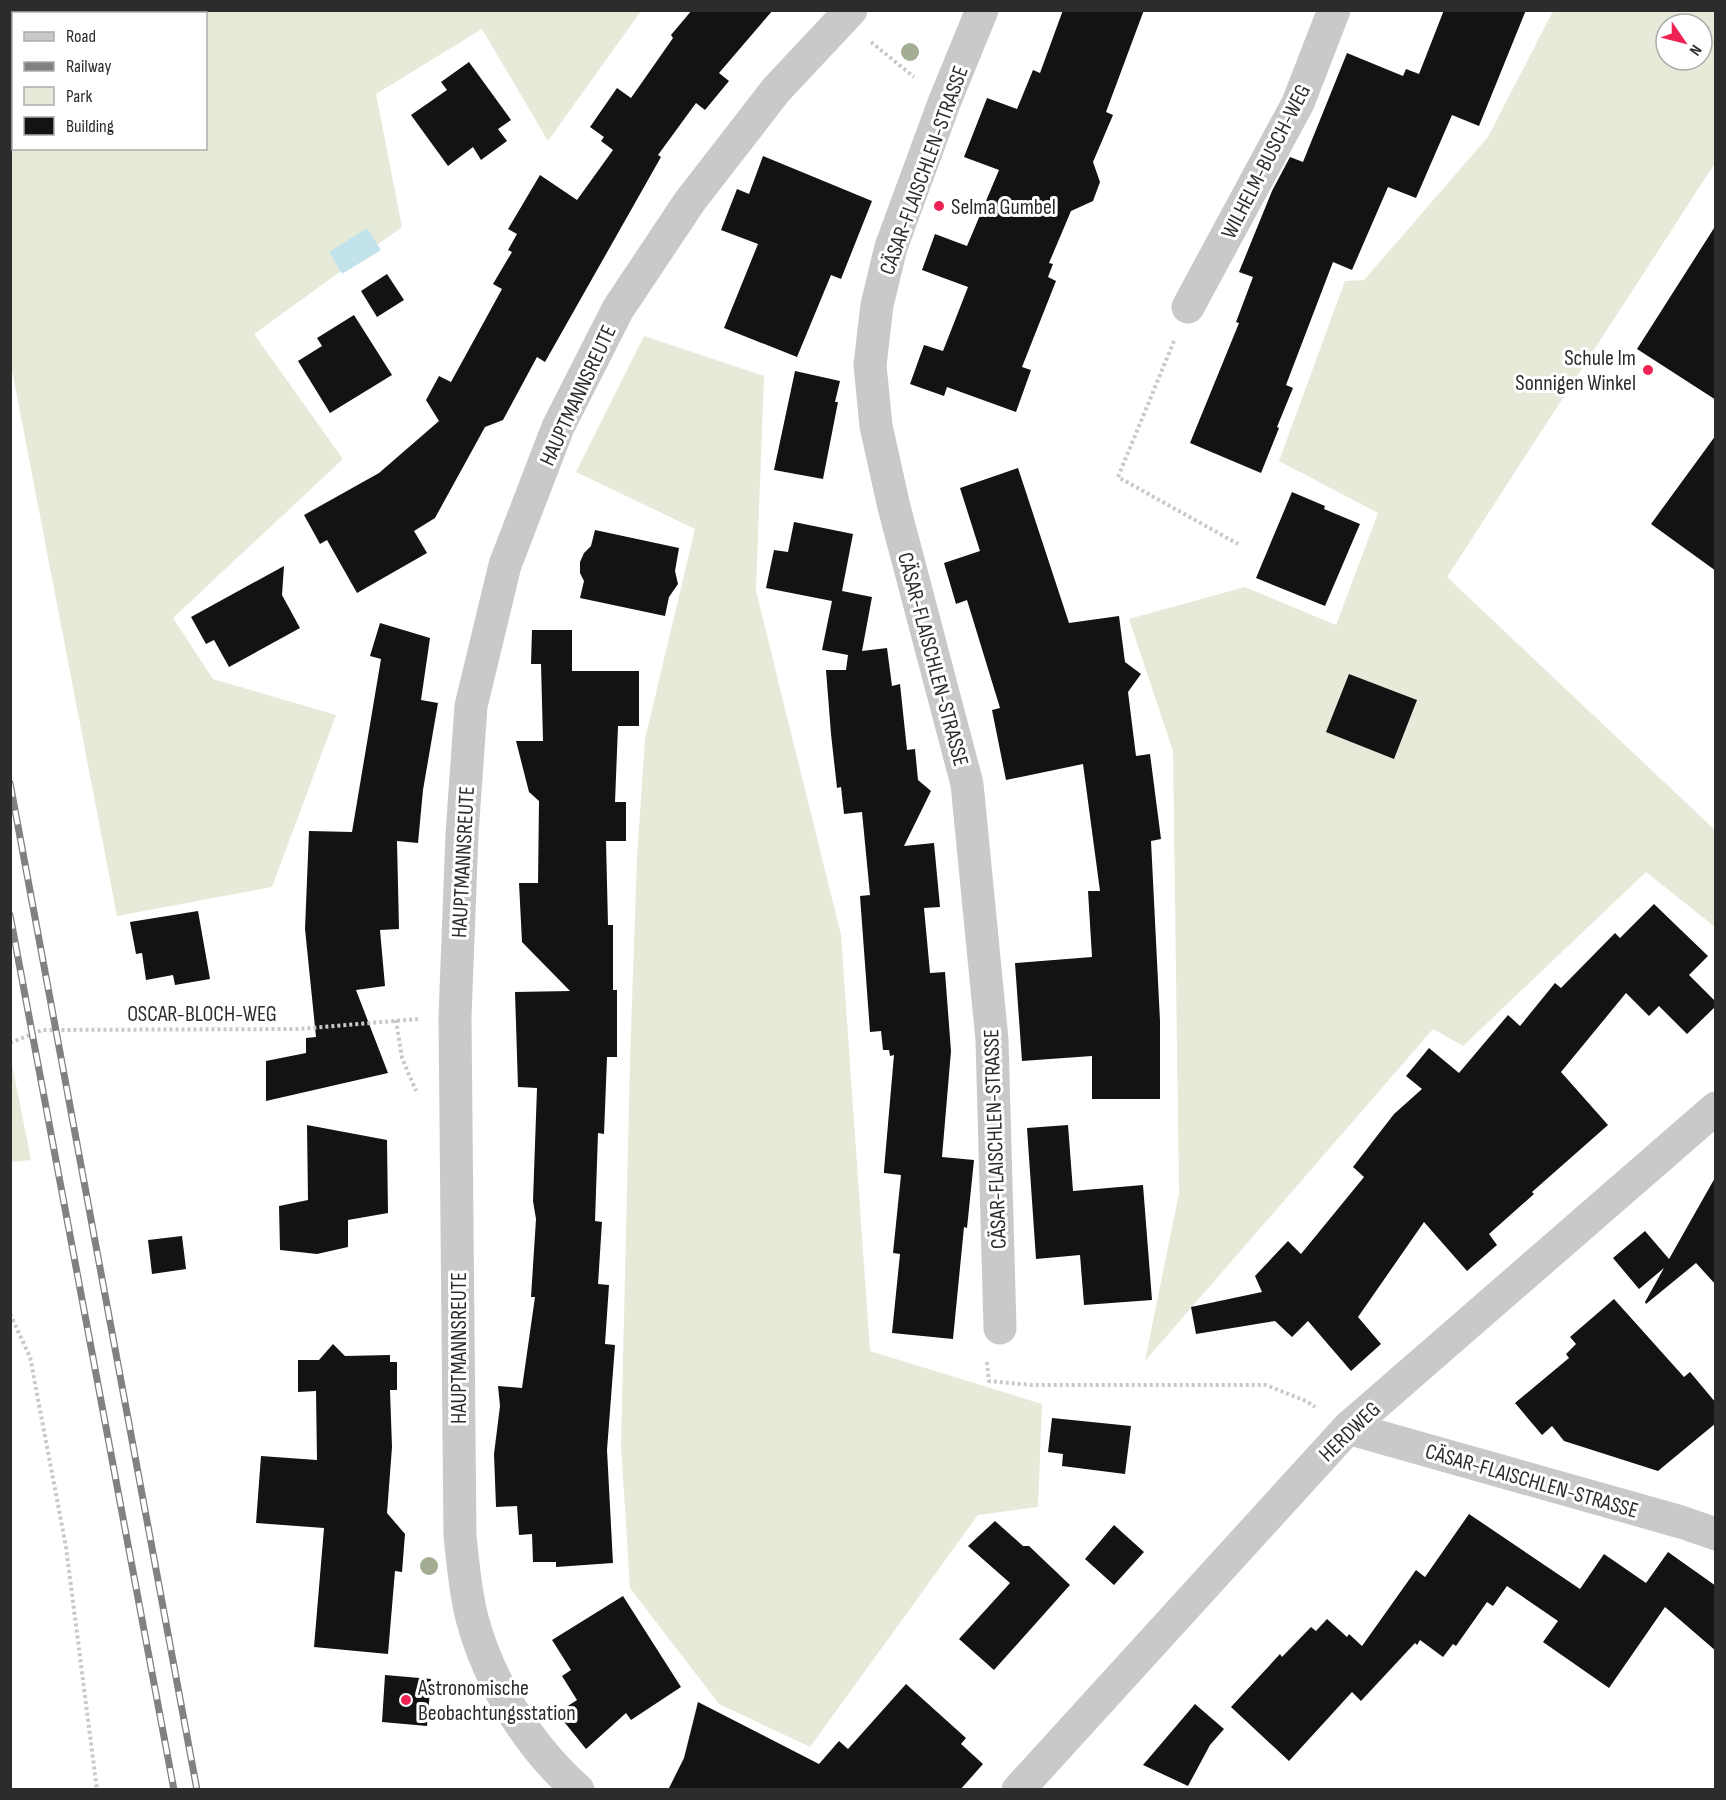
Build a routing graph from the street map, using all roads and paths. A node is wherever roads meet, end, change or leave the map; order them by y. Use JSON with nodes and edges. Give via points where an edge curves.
{"nodes":[{"id":1,"x":982,"y":10,"type":"edge"},
{"id":2,"x":1334,"y":10,"type":"edge"},
{"id":3,"x":847,"y":14,"type":"edge"},
{"id":4,"x":944,"y":103,"type":"junction"},
{"id":5,"x":1188,"y":308,"type":"joint"},
{"id":6,"x":1238,"y":544,"type":"dead end"},
{"id":7,"x":396,"y":1020,"type":"dead end"},
{"id":8,"x":10,"y":1043,"type":"edge"},
{"id":9,"x":1716,"y":1108,"type":"edge"},
{"id":10,"x":10,"y":1314,"type":"edge"},
{"id":11,"x":1000,"y":1328,"type":"dead end"},
{"id":12,"x":987,"y":1360,"type":"dead end"},
{"id":13,"x":1306,"y":1401,"type":"dead end"},
{"id":14,"x":1348,"y":1428,"type":"junction"},
{"id":15,"x":1716,"y":1534,"type":"edge"},
{"id":16,"x":97,"y":1790,"type":"edge"},
{"id":17,"x":578,"y":1790,"type":"edge"},
{"id":18,"x":1018,"y":1790,"type":"edge"}],
"edges":[{"from":1,"to":4,"type":"street","name":"CÄSAR-FLAISCHLEN-STRASSE"},
{"from":2,"to":5,"type":"street","name":"WILHELM-BUSCH-WEG","via":[[1298,103]]},
{"from":3,"to":4,"type":"path"},
{"from":3,"to":17,"type":"street","name":"HAUPTMANNSREUTE","via":[[776,90],[740,136],[690,201],[618,309],[558,427],[506,565],[471,706],[455,1017],[460,1536],[464,1578],[472,1618],[496,1679],[531,1738]]},
{"from":4,"to":11,"type":"street","name":"CÄSAR-FLAISCHLEN-STRASSE","via":[[891,246],[877,305],[870,365],[876,426],[894,507],[967,784],[992,1040]]},
{"from":5,"to":6,"type":"path","via":[[1118,477]]},
{"from":7,"to":8,"type":"path","name":"OSCAR-BLOCH-WEG","via":[[297,1029],[42,1030]]},
{"from":9,"to":14,"type":"street","name":"HERDWEG"},
{"from":10,"to":16,"type":"path","via":[[30,1357],[66,1547]]},
{"from":12,"to":13,"type":"path","via":[[989,1381],[1031,1385],[1266,1385]]},
{"from":14,"to":15,"type":"street","name":"CÄSAR-FLAISCHLEN-STRASSE"},
{"from":14,"to":18,"type":"street","name":"HERDWEG"}]}
